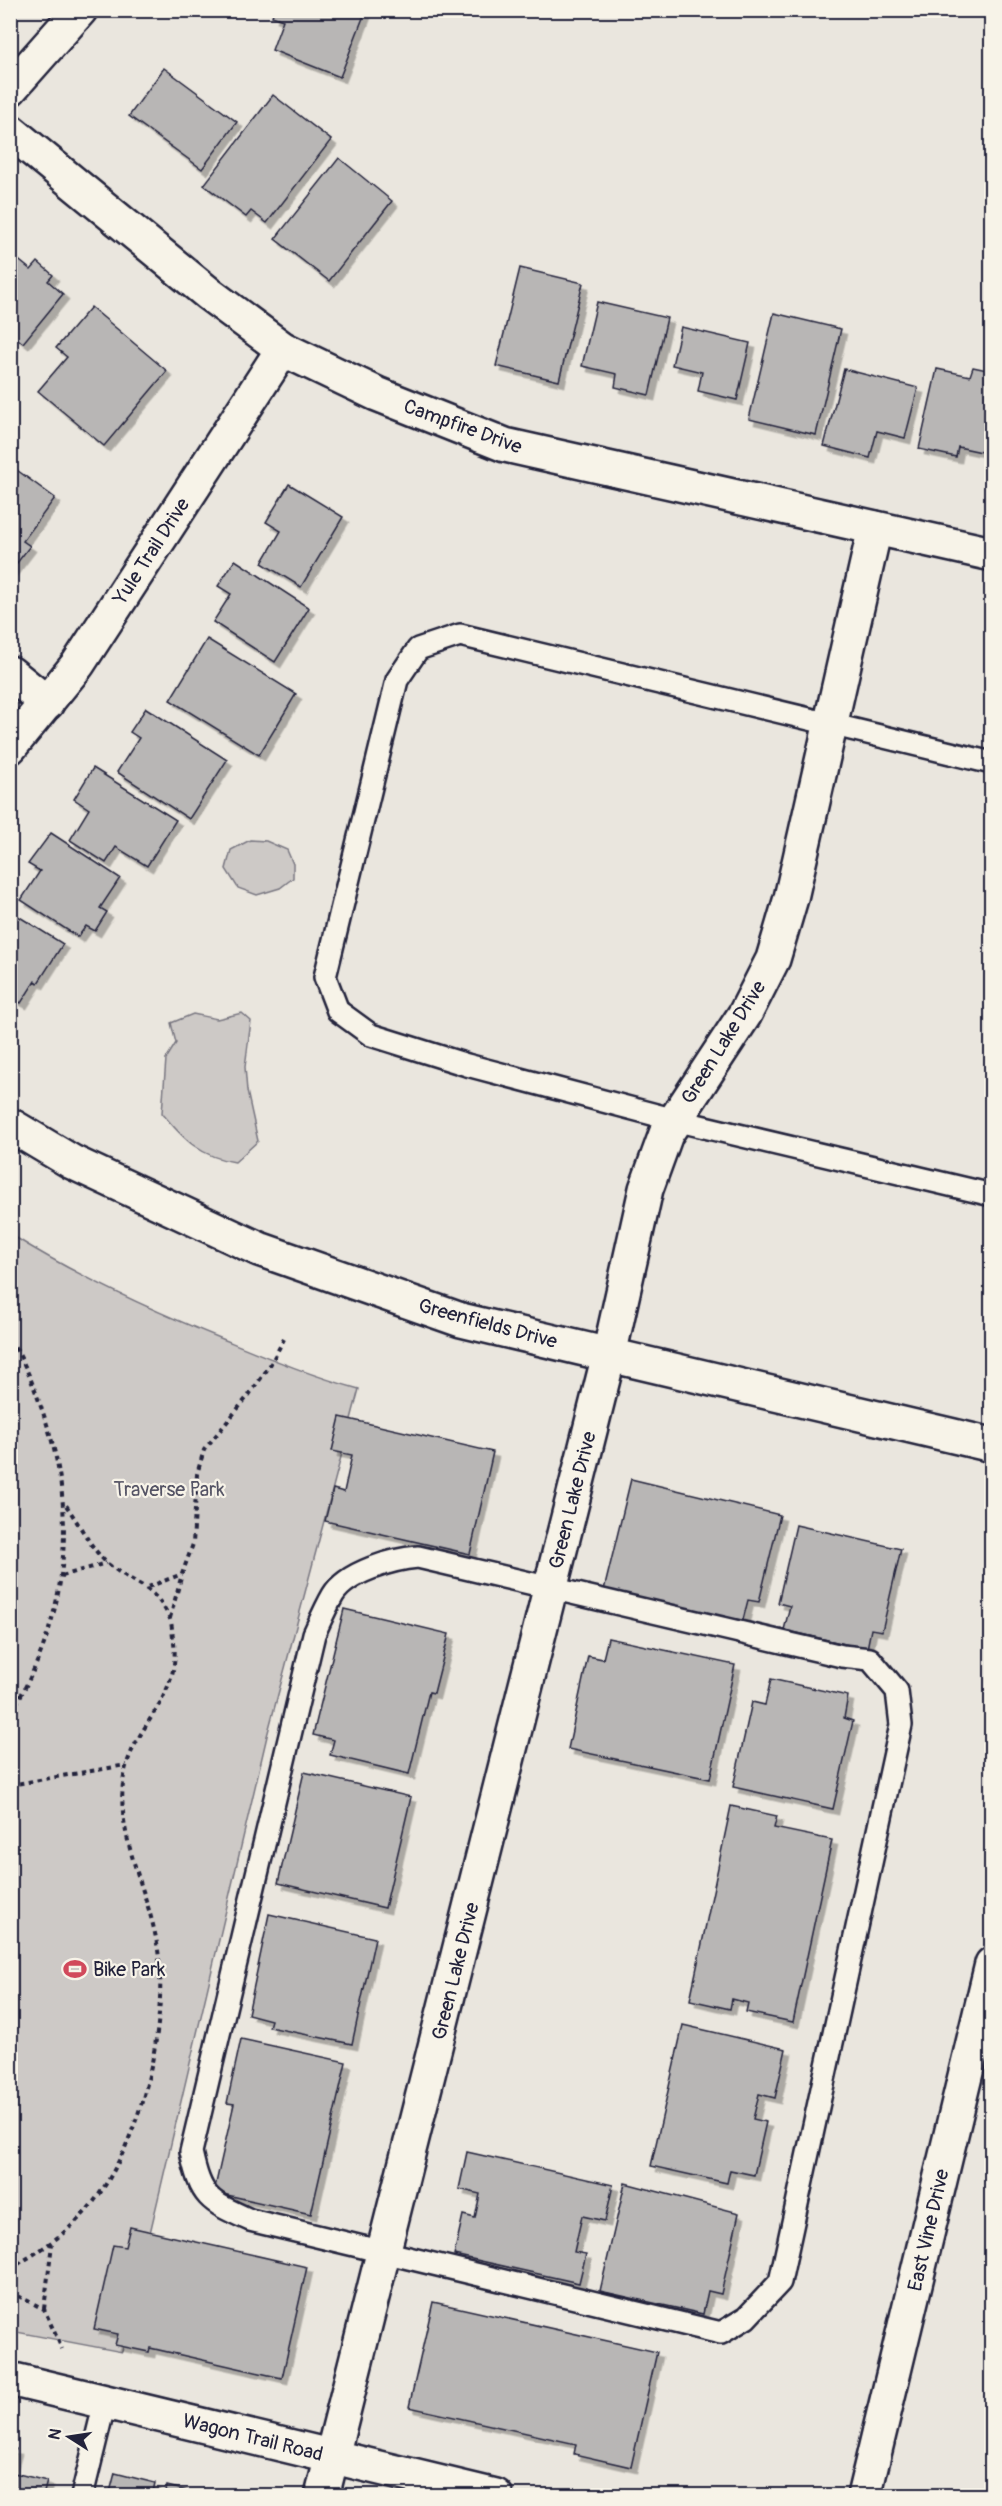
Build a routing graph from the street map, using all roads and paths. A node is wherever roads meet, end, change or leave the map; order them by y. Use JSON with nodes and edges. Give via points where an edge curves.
{"nodes":[{"id":1,"x":80,"y":10,"type":"edge"},
{"id":2,"x":10,"y":88,"type":"edge"},
{"id":3,"x":10,"y":131,"type":"edge"},
{"id":4,"x":283,"y":349,"type":"junction"},
{"id":5,"x":875,"y":528,"type":"junction"},
{"id":6,"x":992,"y":554,"type":"edge"},
{"id":7,"x":10,"y":673,"type":"edge"},
{"id":8,"x":47,"y":702,"type":"junction"},
{"id":9,"x":831,"y":723,"type":"junction"},
{"id":10,"x":10,"y":747,"type":"edge"},
{"id":11,"x":992,"y":763,"type":"edge"},
{"id":12,"x":675,"y":1120,"type":"junction"},
{"id":13,"x":10,"y":1125,"type":"edge"},
{"id":14,"x":992,"y":1195,"type":"edge"},
{"id":15,"x":284,"y":1339,"type":"dead end"},
{"id":16,"x":10,"y":1340,"type":"edge"},
{"id":17,"x":609,"y":1355,"type":"junction"},
{"id":18,"x":992,"y":1444,"type":"edge"},
{"id":19,"x":65,"y":1504,"type":"junction"},
{"id":20,"x":106,"y":1563,"type":"junction"},
{"id":21,"x":182,"y":1574,"type":"junction"},
{"id":22,"x":62,"y":1576,"type":"junction"},
{"id":23,"x":148,"y":1587,"type":"junction"},
{"id":24,"x":550,"y":1587,"type":"junction"},
{"id":25,"x":170,"y":1619,"type":"junction"},
{"id":26,"x":10,"y":1714,"type":"edge"},
{"id":27,"x":126,"y":1765,"type":"junction"},
{"id":28,"x":10,"y":1785,"type":"edge"},
{"id":29,"x":992,"y":1964,"type":"edge"},
{"id":30,"x":52,"y":2244,"type":"junction"},
{"id":31,"x":385,"y":2251,"type":"junction"},
{"id":32,"x":10,"y":2269,"type":"edge"},
{"id":33,"x":10,"y":2292,"type":"edge"},
{"id":34,"x":44,"y":2309,"type":"junction"},
{"id":35,"x":62,"y":2349,"type":"dead end"},
{"id":36,"x":10,"y":2379,"type":"edge"},
{"id":37,"x":105,"y":2402,"type":"junction"},
{"id":38,"x":332,"y":2456,"type":"junction"},
{"id":39,"x":82,"y":2496,"type":"edge"},
{"id":40,"x":322,"y":2496,"type":"edge"},
{"id":41,"x":496,"y":2496,"type":"edge"},
{"id":42,"x":864,"y":2496,"type":"edge"}],
"edges":[{"from":1,"to":2,"type":"street"},
{"from":3,"to":4,"type":"street","name":"Campfire Drive","via":[[209,294]]},
{"from":4,"to":5,"type":"street","name":"Campfire Drive","via":[[377,394],[505,445]]},
{"from":4,"to":8,"type":"street","name":"Yule Trail Drive","via":[[78,664]]},
{"from":5,"to":6,"type":"street","name":"Campfire Drive"},
{"from":5,"to":9,"type":"street","name":"Green Lake Drive"},
{"from":7,"to":8,"type":"street"},
{"from":8,"to":10,"type":"street","name":"Yule Trail Drive"},
{"from":9,"to":11,"type":"lane"},
{"from":9,"to":12,"type":"street","name":"Green Lake Drive","via":[[773,959],[745,1014]]},
{"from":9,"to":12,"type":"lane","via":[[460,635],[418,649],[398,680],[325,977],[338,1011],[370,1035],[466,1065]]},
{"from":12,"to":14,"type":"lane"},
{"from":12,"to":17,"type":"street","name":"Green Lake Drive","via":[[646,1189]]},
{"from":13,"to":17,"type":"street","name":"Greenfields Drive","via":[[72,1162],[259,1249],[461,1320]]},
{"from":15,"to":21,"type":"path","via":[[249,1395],[204,1450],[197,1474],[193,1544]]},
{"from":16,"to":19,"type":"path","via":[[50,1429]]},
{"from":17,"to":18,"type":"street","name":"Greenfields Drive"},
{"from":17,"to":24,"type":"street","name":"Green Lake Drive"},
{"from":19,"to":20,"type":"path"},
{"from":19,"to":22,"type":"path"},
{"from":20,"to":22,"type":"path"},
{"from":20,"to":23,"type":"path"},
{"from":21,"to":23,"type":"path"},
{"from":21,"to":25,"type":"path"},
{"from":22,"to":26,"type":"path","via":[[49,1634],[28,1685]]},
{"from":23,"to":25,"type":"path"},
{"from":24,"to":31,"type":"street","name":"Green Lake Drive"},
{"from":24,"to":31,"type":"lane","via":[[418,1557],[396,1559],[359,1574],[334,1593],[314,1634],[191,2151],[198,2182],[214,2203],[250,2220]]},
{"from":24,"to":31,"type":"lane","via":[[842,1656],[870,1659],[897,1691],[901,1725],[780,2282],[746,2318],[721,2333]]},
{"from":25,"to":27,"type":"path","via":[[176,1650],[172,1678]]},
{"from":27,"to":28,"type":"path"},
{"from":27,"to":30,"type":"path","via":[[120,1808],[159,1951],[158,2034],[139,2112],[117,2163],[87,2210]]},
{"from":29,"to":42,"type":"street","name":"East Vine Drive"},
{"from":30,"to":32,"type":"path"},
{"from":30,"to":34,"type":"path"},
{"from":31,"to":38,"type":"street","name":"Green Lake Drive"},
{"from":33,"to":34,"type":"path"},
{"from":34,"to":35,"type":"path"},
{"from":36,"to":37,"type":"street","name":"Wagon Trail Road"},
{"from":37,"to":38,"type":"street","name":"Wagon Trail Road"},
{"from":37,"to":39,"type":"lane"},
{"from":38,"to":40,"type":"street","name":"Green Lake Drive"},
{"from":38,"to":41,"type":"street","name":"Wagon Trail Road"}]}
